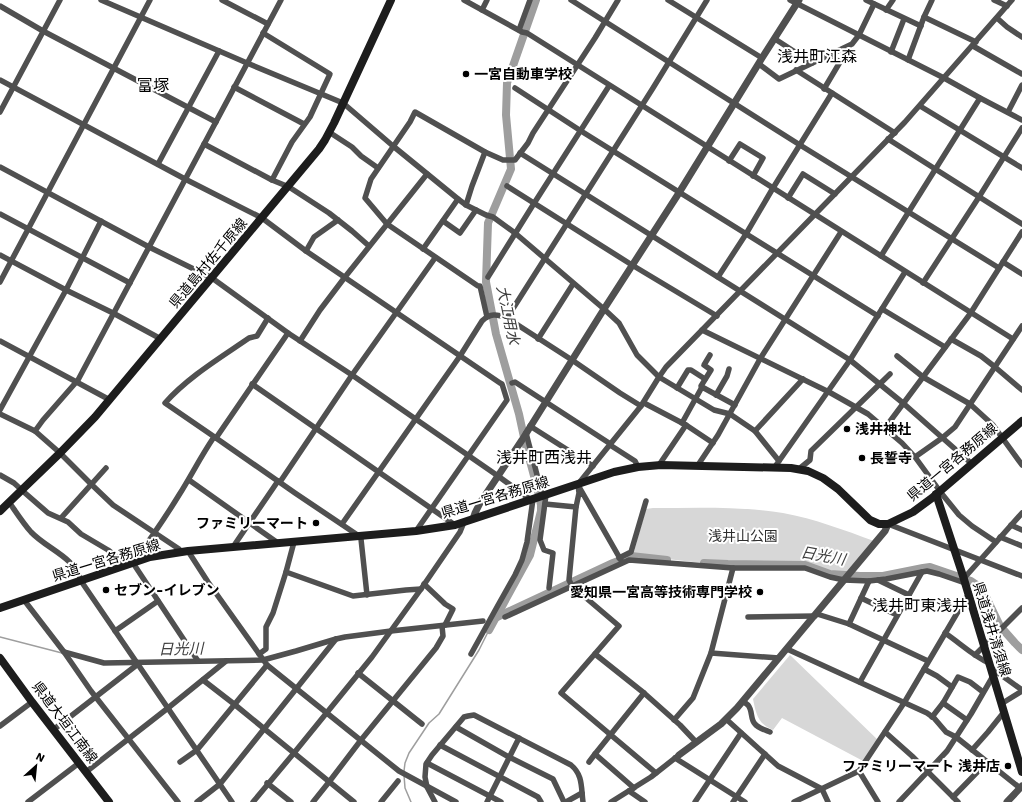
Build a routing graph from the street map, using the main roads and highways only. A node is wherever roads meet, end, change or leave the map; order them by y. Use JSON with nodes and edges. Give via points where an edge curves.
{"nodes":[{"id":1,"x":389,"y":1,"type":"edge"},
{"id":2,"x":1022,"y":421,"type":"edge"},
{"id":3,"x":938,"y":492,"type":"junction"},
{"id":4,"x":0,"y":511,"type":"edge"},
{"id":5,"x":0,"y":608,"type":"edge"},
{"id":6,"x":0,"y":658,"type":"edge"},
{"id":7,"x":1022,"y":772,"type":"edge"},
{"id":8,"x":109,"y":802,"type":"edge"}],
"edges":[{"from":1,"to":4,"type":"main road","name":"県道島村佐千原線","via":[[330,132],[319,149],[110,400],[80,434]]},
{"from":2,"to":3,"type":"main road","name":"県道一宮各務原線"},
{"from":3,"to":5,"type":"main road","name":"県道一宮各務原線","via":[[913,512],[888,524],[879,524],[870,520],[830,483],[816,474],[800,469],[698,465],[638,467],[614,472],[455,525],[416,531],[185,551],[150,557]]},
{"from":3,"to":7,"type":"main road","name":"県道浅井清須線"},
{"from":6,"to":8,"type":"main road","name":"県道大垣江南線"}]}
